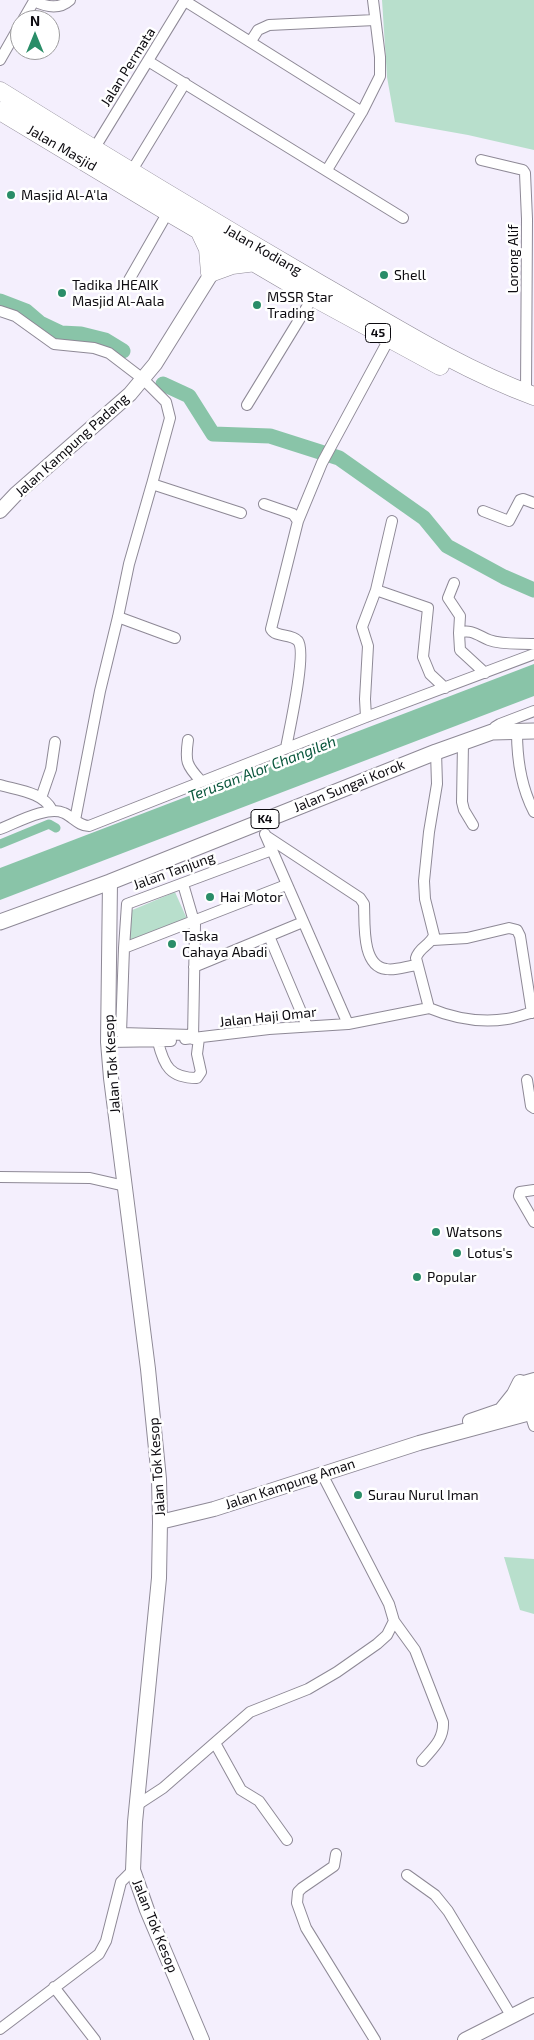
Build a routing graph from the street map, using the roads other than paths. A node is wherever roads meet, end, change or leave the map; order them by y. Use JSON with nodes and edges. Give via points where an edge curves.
{"nodes":[{"id":1,"x":33,"y":0,"type":"edge"},
{"id":2,"x":70,"y":0,"type":"edge"},
{"id":3,"x":185,"y":0,"type":"edge"},
{"id":4,"x":373,"y":0,"type":"edge"},
{"id":5,"x":375,"y":20,"type":"junction"},
{"id":6,"x":251,"y":41,"type":"junction"},
{"id":7,"x":10,"y":42,"type":"edge"},
{"id":8,"x":0,"y":60,"type":"edge"},
{"id":9,"x":148,"y":62,"type":"junction"},
{"id":10,"x":185,"y":84,"type":"junction"},
{"id":11,"x":0,"y":91,"type":"edge"},
{"id":12,"x":0,"y":110,"type":"edge"},
{"id":13,"x":362,"y":112,"type":"junction"},
{"id":14,"x":94,"y":149,"type":"junction"},
{"id":15,"x":481,"y":160,"type":"dead end"},
{"id":16,"x":328,"y":170,"type":"junction"},
{"id":17,"x":131,"y":172,"type":"junction"},
{"id":18,"x":168,"y":212,"type":"junction"},
{"id":19,"x":403,"y":218,"type":"dead end"},
{"id":20,"x":531,"y":219,"type":"edge"},
{"id":21,"x":199,"y":230,"type":"junction"},
{"id":22,"x":232,"y":240,"type":"junction"},
{"id":23,"x":256,"y":262,"type":"junction"},
{"id":24,"x":210,"y":273,"type":"junction"},
{"id":25,"x":129,"y":280,"type":"dead end"},
{"id":26,"x":314,"y":297,"type":"junction"},
{"id":27,"x":0,"y":311,"type":"edge"},
{"id":28,"x":389,"y":339,"type":"junction"},
{"id":29,"x":143,"y":379,"type":"junction"},
{"id":30,"x":531,"y":399,"type":"edge"},
{"id":31,"x":247,"y":404,"type":"dead end"},
{"id":32,"x":152,"y":484,"type":"junction"},
{"id":33,"x":534,"y":503,"type":"edge"},
{"id":34,"x":264,"y":504,"type":"dead end"},
{"id":35,"x":0,"y":511,"type":"edge"},
{"id":36,"x":483,"y":511,"type":"dead end"},
{"id":37,"x":241,"y":514,"type":"dead end"},
{"id":38,"x":298,"y":521,"type":"junction"},
{"id":39,"x":392,"y":521,"type":"dead end"},
{"id":40,"x":454,"y":582,"type":"dead end"},
{"id":41,"x":376,"y":590,"type":"junction"},
{"id":42,"x":118,"y":618,"type":"junction"},
{"id":43,"x":459,"y":633,"type":"junction"},
{"id":44,"x":175,"y":638,"type":"dead end"},
{"id":45,"x":534,"y":644,"type":"edge"},
{"id":46,"x":534,"y":654,"type":"edge"},
{"id":47,"x":485,"y":673,"type":"junction"},
{"id":48,"x":445,"y":688,"type":"junction"},
{"id":49,"x":534,"y":711,"type":"edge"},
{"id":50,"x":366,"y":717,"type":"junction"},
{"id":51,"x":529,"y":731,"type":"edge"},
{"id":52,"x":492,"y":732,"type":"junction"},
{"id":53,"x":188,"y":740,"type":"dead end"},
{"id":54,"x":55,"y":742,"type":"dead end"},
{"id":55,"x":463,"y":743,"type":"junction"},
{"id":56,"x":286,"y":748,"type":"junction"},
{"id":57,"x":436,"y":752,"type":"junction"},
{"id":58,"x":201,"y":781,"type":"junction"},
{"id":59,"x":0,"y":785,"type":"edge"},
{"id":60,"x":41,"y":798,"type":"junction"},
{"id":61,"x":52,"y":810,"type":"junction"},
{"id":62,"x":534,"y":812,"type":"edge"},
{"id":63,"x":75,"y":820,"type":"junction"},
{"id":64,"x":260,"y":821,"type":"junction"},
{"id":65,"x":473,"y":824,"type":"dead end"},
{"id":66,"x":0,"y":829,"type":"edge"},
{"id":67,"x":266,"y":836,"type":"junction"},
{"id":68,"x":272,"y":850,"type":"junction"},
{"id":69,"x":110,"y":882,"type":"junction"},
{"id":70,"x":183,"y":884,"type":"junction"},
{"id":71,"x":286,"y":885,"type":"junction"},
{"id":72,"x":194,"y":919,"type":"junction"},
{"id":73,"x":0,"y":922,"type":"edge"},
{"id":74,"x":303,"y":922,"type":"junction"},
{"id":75,"x":269,"y":936,"type":"junction"},
{"id":76,"x":433,"y":940,"type":"junction"},
{"id":77,"x":124,"y":948,"type":"junction"},
{"id":78,"x":417,"y":965,"type":"junction"},
{"id":79,"x":194,"y":967,"type":"junction"},
{"id":80,"x":429,"y":1008,"type":"junction"},
{"id":81,"x":533,"y":1013,"type":"edge"},
{"id":82,"x":348,"y":1024,"type":"junction"},
{"id":83,"x":307,"y":1026,"type":"junction"},
{"id":84,"x":195,"y":1037,"type":"junction"},
{"id":85,"x":108,"y":1042,"type":"junction"},
{"id":86,"x":158,"y":1042,"type":"junction"},
{"id":87,"x":527,"y":1080,"type":"dead end"},
{"id":88,"x":534,"y":1108,"type":"edge"},
{"id":89,"x":0,"y":1177,"type":"edge"},
{"id":90,"x":124,"y":1186,"type":"junction"},
{"id":91,"x":534,"y":1190,"type":"edge"},
{"id":92,"x":534,"y":1222,"type":"edge"},
{"id":93,"x":534,"y":1378,"type":"edge"},
{"id":94,"x":520,"y":1382,"type":"junction"},
{"id":95,"x":534,"y":1389,"type":"edge"},
{"id":96,"x":502,"y":1409,"type":"junction"},
{"id":97,"x":532,"y":1410,"type":"edge"},
{"id":98,"x":418,"y":1443,"type":"junction"},
{"id":99,"x":322,"y":1474,"type":"junction"},
{"id":100,"x":160,"y":1522,"type":"junction"},
{"id":101,"x":394,"y":1621,"type":"junction"},
{"id":102,"x":215,"y":1743,"type":"junction"},
{"id":103,"x":422,"y":1762,"type":"dead end"},
{"id":104,"x":137,"y":1805,"type":"junction"},
{"id":105,"x":288,"y":1840,"type":"dead end"},
{"id":106,"x":336,"y":1854,"type":"dead end"},
{"id":107,"x":134,"y":1870,"type":"junction"},
{"id":108,"x":407,"y":1875,"type":"dead end"},
{"id":109,"x":54,"y":1987,"type":"junction"},
{"id":110,"x":534,"y":2005,"type":"edge"},
{"id":111,"x":512,"y":2016,"type":"junction"},
{"id":112,"x":0,"y":2029,"type":"edge"},
{"id":113,"x":95,"y":2040,"type":"edge"},
{"id":114,"x":202,"y":2040,"type":"edge"},
{"id":115,"x":374,"y":2040,"type":"edge"},
{"id":116,"x":465,"y":2040,"type":"edge"}],
"edges":[{"from":1,"to":2,"type":"street","via":[[53,7],[62,6]]},
{"from":3,"to":6,"type":"street"},
{"from":3,"to":9,"type":"street","name":"Jalan Permata"},
{"from":4,"to":5,"type":"street"},
{"from":5,"to":6,"type":"street","via":[[269,25],[258,30]]},
{"from":5,"to":13,"type":"street","via":[[380,76]]},
{"from":6,"to":13,"type":"street"},
{"from":7,"to":8,"type":"street"},
{"from":9,"to":10,"type":"street"},
{"from":9,"to":14,"type":"street","name":"Jalan Permata"},
{"from":10,"to":16,"type":"street"},
{"from":10,"to":17,"type":"street"},
{"from":11,"to":14,"type":"highway","name":"Jalan Kodiang","number":"45"},
{"from":12,"to":18,"type":"highway","name":"Jalan Masjid","number":"45"},
{"from":13,"to":16,"type":"street"},
{"from":14,"to":17,"type":"highway","name":"Jalan Kodiang","number":"45"},
{"from":15,"to":20,"type":"street","name":"Lorong Alif","via":[[523,170]]},
{"from":16,"to":19,"type":"street"},
{"from":17,"to":22,"type":"highway","name":"Jalan Kodiang","number":"45"},
{"from":18,"to":21,"type":"highway","name":"Jalan Masjid","number":"45"},
{"from":18,"to":25,"type":"street"},
{"from":20,"to":30,"type":"street","name":"Lorong Alif"},
{"from":21,"to":22,"type":"highway","name":"Jalan Masjid","number":"45"},
{"from":21,"to":24,"type":"highway","via":[[208,249]]},
{"from":22,"to":23,"type":"highway","name":"Jalan Kodiang","number":"45"},
{"from":22,"to":24,"type":"street","name":"Jalan Kampung Padang"},
{"from":22,"to":30,"type":"highway","name":"Jalan Kodiang","number":"45"},
{"from":23,"to":24,"type":"highway","via":[[232,265]]},
{"from":23,"to":26,"type":"highway","name":"Jalan Kodiang","number":"45"},
{"from":24,"to":29,"type":"street","name":"Jalan Kampung Padang"},
{"from":26,"to":28,"type":"highway","name":"Jalan Kodiang","number":"45"},
{"from":26,"to":31,"type":"street"},
{"from":27,"to":29,"type":"street","via":[[15,316],[54,344],[103,350]]},
{"from":28,"to":30,"type":"highway","name":"Jalan Kodiang","number":"45","via":[[462,378]]},
{"from":28,"to":38,"type":"street","via":[[330,447]]},
{"from":29,"to":32,"type":"street","via":[[166,402],[170,418]]},
{"from":29,"to":35,"type":"street","name":"Jalan Kampung Padang"},
{"from":32,"to":37,"type":"street"},
{"from":32,"to":42,"type":"street","via":[[129,564]]},
{"from":33,"to":36,"type":"street","via":[[520,500],[509,521]]},
{"from":34,"to":38,"type":"street","via":[[293,514]]},
{"from":38,"to":56,"type":"street","via":[[270,629],[295,639],[300,649],[299,676]]},
{"from":39,"to":41,"type":"street"},
{"from":40,"to":43,"type":"street","via":[[448,599],[460,616]]},
{"from":41,"to":48,"type":"street","via":[[428,608],[423,657],[430,674]]},
{"from":41,"to":50,"type":"street","via":[[362,627],[368,646]]},
{"from":42,"to":44,"type":"street"},
{"from":42,"to":63,"type":"street"},
{"from":43,"to":45,"type":"street","via":[[464,631],[494,641]]},
{"from":43,"to":47,"type":"street","via":[[460,650]]},
{"from":46,"to":47,"type":"street"},
{"from":47,"to":48,"type":"street"},
{"from":48,"to":50,"type":"street"},
{"from":49,"to":52,"type":"street","via":[[500,724]]},
{"from":50,"to":56,"type":"street"},
{"from":51,"to":52,"type":"main road","name":"Jalan Sungai Korok","number":"K4"},
{"from":51,"to":62,"type":"street","via":[[522,783]]},
{"from":52,"to":55,"type":"main road","name":"Jalan Sungai Korok","number":"K4"},
{"from":53,"to":58,"type":"street","via":[[186,757],[189,768]]},
{"from":54,"to":60,"type":"street","via":[[51,769]]},
{"from":55,"to":57,"type":"main road","name":"Jalan Sungai Korok","number":"K4"},
{"from":55,"to":65,"type":"street","via":[[462,802]]},
{"from":56,"to":58,"type":"street"},
{"from":57,"to":64,"type":"main road","name":"Jalan Sungai Korok","number":"K4"},
{"from":57,"to":76,"type":"street","via":[[437,784],[424,881]]},
{"from":58,"to":63,"type":"street","via":[[89,826]]},
{"from":59,"to":60,"type":"street"},
{"from":60,"to":61,"type":"street"},
{"from":61,"to":63,"type":"street"},
{"from":61,"to":66,"type":"street"},
{"from":64,"to":67,"type":"street"},
{"from":64,"to":69,"type":"main road","name":"Jalan Sungai Korok","number":"K4"},
{"from":67,"to":68,"type":"street"},
{"from":67,"to":78,"type":"street","via":[[360,898],[364,904],[368,953],[377,966],[388,970]]},
{"from":68,"to":70,"type":"street","name":"Jalan Tanjung"},
{"from":68,"to":71,"type":"street"},
{"from":69,"to":73,"type":"main road","name":"Jalan Sungai Korok","number":"K4"},
{"from":69,"to":85,"type":"street","name":"Jalan Tok Kesop"},
{"from":70,"to":72,"type":"street"},
{"from":70,"to":77,"type":"street","name":"Jalan Tanjung","via":[[127,904]]},
{"from":71,"to":72,"type":"street"},
{"from":71,"to":74,"type":"street"},
{"from":72,"to":77,"type":"street"},
{"from":72,"to":79,"type":"street"},
{"from":74,"to":75,"type":"street"},
{"from":74,"to":82,"type":"street"},
{"from":75,"to":79,"type":"street"},
{"from":75,"to":83,"type":"street"},
{"from":76,"to":78,"type":"street","via":[[418,952]]},
{"from":76,"to":81,"type":"street","via":[[467,938],[509,928],[517,930]]},
{"from":77,"to":84,"type":"street","via":[[121,1033]]},
{"from":78,"to":80,"type":"street"},
{"from":79,"to":84,"type":"street"},
{"from":80,"to":81,"type":"street","via":[[484,1021]]},
{"from":80,"to":82,"type":"street","name":"Jalan Haji Omar"},
{"from":82,"to":83,"type":"street","name":"Jalan Haji Omar"},
{"from":83,"to":84,"type":"street","name":"Jalan Haji Omar"},
{"from":84,"to":86,"type":"street","name":"Jalan Haji Omar"},
{"from":84,"to":86,"type":"street","via":[[201,1072],[197,1078],[174,1073],[164,1061]]},
{"from":85,"to":86,"type":"street","name":"Jalan Haji Omar"},
{"from":85,"to":90,"type":"street","name":"Jalan Tok Kesop"},
{"from":87,"to":88,"type":"street","via":[[530,1106]]},
{"from":89,"to":90,"type":"street","via":[[90,1178]]},
{"from":90,"to":100,"type":"street","name":"Jalan Tok Kesop","via":[[156,1430]]},
{"from":91,"to":92,"type":"street","via":[[520,1192],[519,1196]]},
{"from":93,"to":94,"type":"street"},
{"from":94,"to":95,"type":"street"},
{"from":94,"to":96,"type":"street"},
{"from":94,"to":97,"type":"street"},
{"from":96,"to":97,"type":"street","name":"Jalan Kampung Aman"},
{"from":96,"to":98,"type":"street","name":"Jalan Kampung Aman"},
{"from":97,"to":98,"type":"street","name":"Jalan Kampung Aman"},
{"from":98,"to":99,"type":"street","name":"Jalan Kampung Aman"},
{"from":99,"to":100,"type":"street","name":"Jalan Kampung Aman","via":[[196,1514]]},
{"from":99,"to":101,"type":"street","via":[[389,1604]]},
{"from":100,"to":104,"type":"street","name":"Jalan Tok Kesop","via":[[154,1630]]},
{"from":101,"to":102,"type":"street","via":[[376,1644],[337,1672],[308,1689],[250,1712]]},
{"from":101,"to":103,"type":"street","via":[[414,1650],[443,1722],[439,1741]]},
{"from":102,"to":104,"type":"street","via":[[163,1788]]},
{"from":102,"to":105,"type":"street","via":[[240,1790],[259,1801]]},
{"from":104,"to":107,"type":"street","name":"Jalan Tok Kesop"},
{"from":106,"to":115,"type":"street","via":[[334,1866],[298,1892],[297,1903],[306,1928]]},
{"from":107,"to":109,"type":"street","via":[[121,1882],[103,1948],[92,1960]]},
{"from":107,"to":114,"type":"street","name":"Jalan Tok Kesop","via":[[147,1910]]},
{"from":108,"to":111,"type":"street","via":[[435,1895],[448,1911]]},
{"from":109,"to":112,"type":"street"},
{"from":109,"to":113,"type":"street"},
{"from":110,"to":111,"type":"street"},
{"from":111,"to":116,"type":"street"}]}
